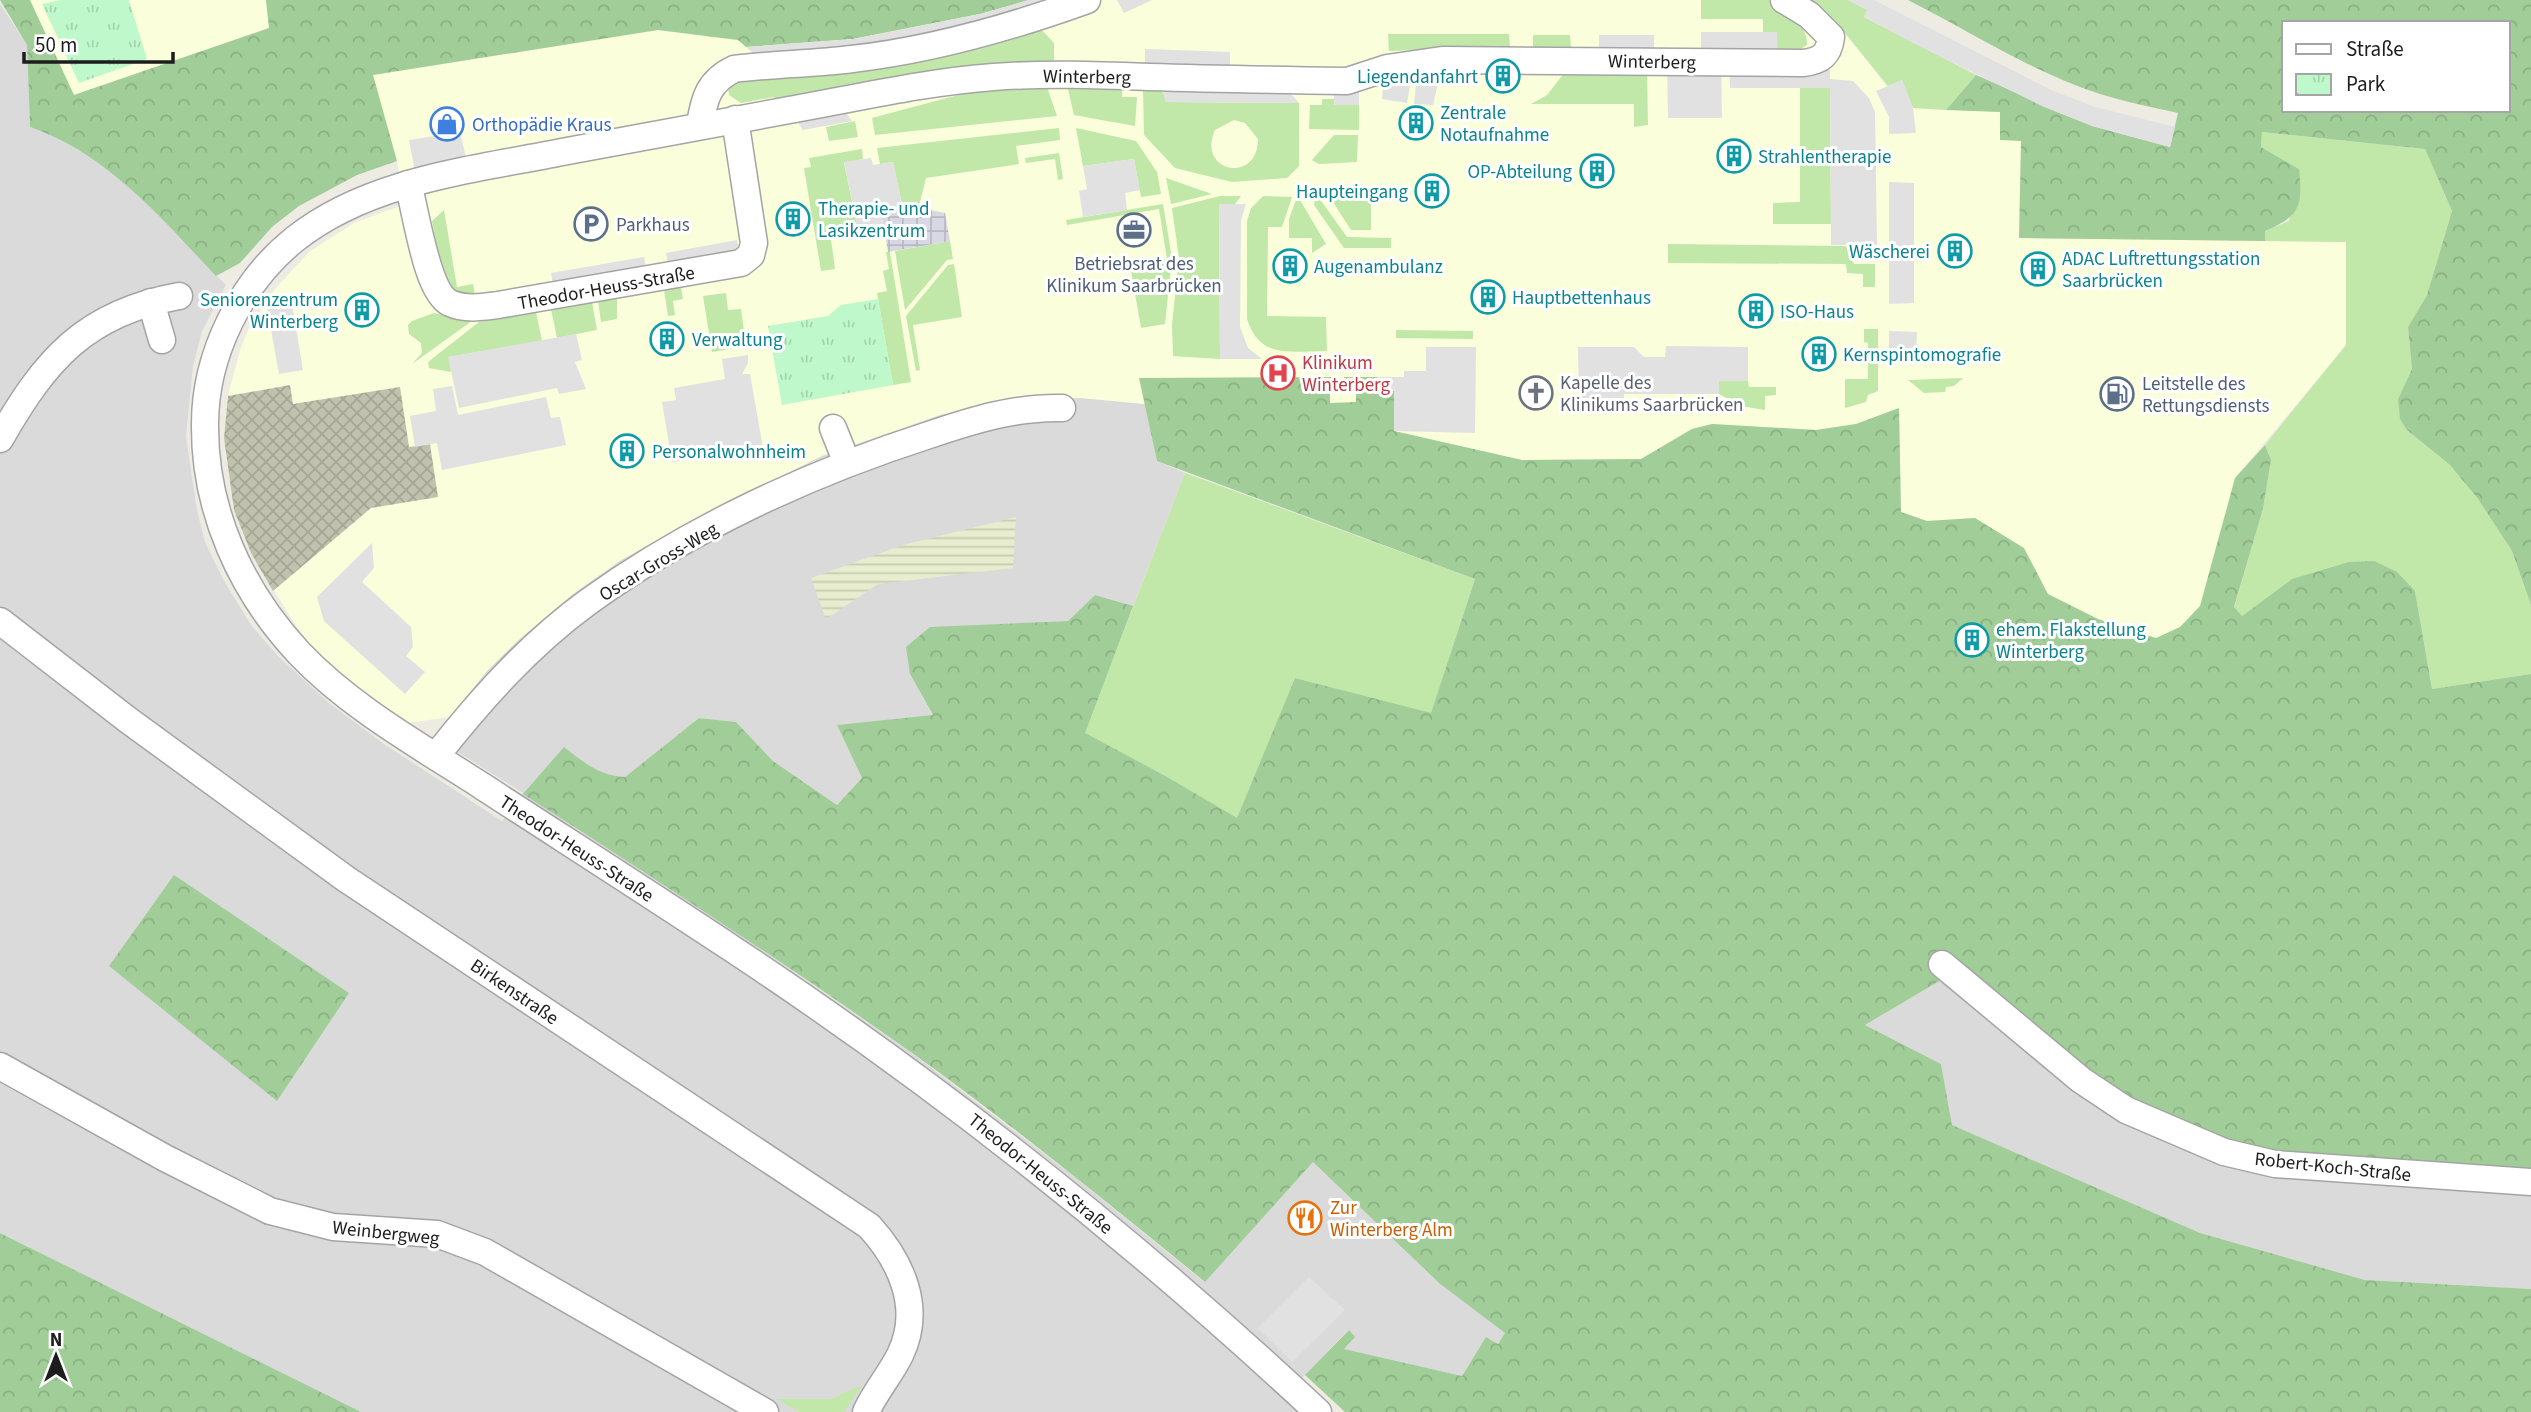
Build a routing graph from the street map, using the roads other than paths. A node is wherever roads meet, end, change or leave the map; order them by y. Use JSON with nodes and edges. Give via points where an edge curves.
{"nodes":[{"id":1,"x":1087,"y":0,"type":"edge"},
{"id":2,"x":1784,"y":0,"type":"edge"},
{"id":3,"x":734,"y":119,"type":"junction"},
{"id":4,"x":701,"y":125,"type":"junction"},
{"id":5,"x":408,"y":184,"type":"junction"},
{"id":6,"x":179,"y":296,"type":"dead end"},
{"id":7,"x":151,"y":302,"type":"junction"},
{"id":8,"x":162,"y":340,"type":"dead end"},
{"id":9,"x":1062,"y":408,"type":"dead end"},
{"id":10,"x":833,"y":428,"type":"dead end"},
{"id":11,"x":0,"y":439,"type":"edge"},
{"id":12,"x":848,"y":463,"type":"junction"},
{"id":13,"x":0,"y":621,"type":"edge"},
{"id":14,"x":436,"y":757,"type":"junction"},
{"id":15,"x":1942,"y":964,"type":"dead end"},
{"id":16,"x":0,"y":1066,"type":"edge"},
{"id":17,"x":2531,"y":1182,"type":"edge"},
{"id":18,"x":765,"y":1412,"type":"edge"},
{"id":19,"x":866,"y":1412,"type":"edge"},
{"id":20,"x":1318,"y":1412,"type":"edge"}],
"edges":[{"from":1,"to":4,"type":"street","via":[[1036,19],[906,50],[734,69],[710,87]]},
{"from":2,"to":3,"type":"street","name":"Winterberg","via":[[1809,15],[1831,37],[1830,50],[1814,62],[1442,60],[1387,68],[1347,81],[999,76]]},
{"from":3,"to":4,"type":"street","name":"Winterberg"},
{"from":3,"to":5,"type":"street","name":"Theodor-Heuss-Straße","via":[[754,243],[751,255],[741,264],[478,308],[457,305],[438,294]]},
{"from":4,"to":5,"type":"street","name":"Theodor-Heuss-Straße"},
{"from":5,"to":14,"type":"street","name":"Theodor-Heuss-Straße","via":[[319,223],[268,266],[240,302],[218,352],[205,408],[204,436],[208,473],[225,536],[272,622],[339,690]]},
{"from":6,"to":7,"type":"street"},
{"from":7,"to":8,"type":"street"},
{"from":7,"to":11,"type":"street","via":[[107,319],[67,346],[39,375]]},
{"from":9,"to":12,"type":"street","name":"Oscar-Gross-Weg","via":[[1032,407],[997,414]]},
{"from":10,"to":12,"type":"street"},
{"from":12,"to":14,"type":"street","name":"Oscar-Gross-Weg","via":[[695,536],[586,603],[500,680]]},
{"from":13,"to":19,"type":"street","name":"Birkenstraße","via":[[346,879],[869,1226],[898,1265],[909,1309],[901,1354]]},
{"from":14,"to":20,"type":"street","name":"Theodor-Heuss-Straße","via":[[793,989],[915,1074],[1168,1276]]},
{"from":15,"to":17,"type":"street","name":"Robert-Koch-Straße","via":[[2081,1080],[2126,1110],[2224,1152],[2275,1164]]},
{"from":16,"to":18,"type":"street","name":"Weinbergweg","via":[[270,1211],[332,1227],[437,1234],[485,1252]]}]}
